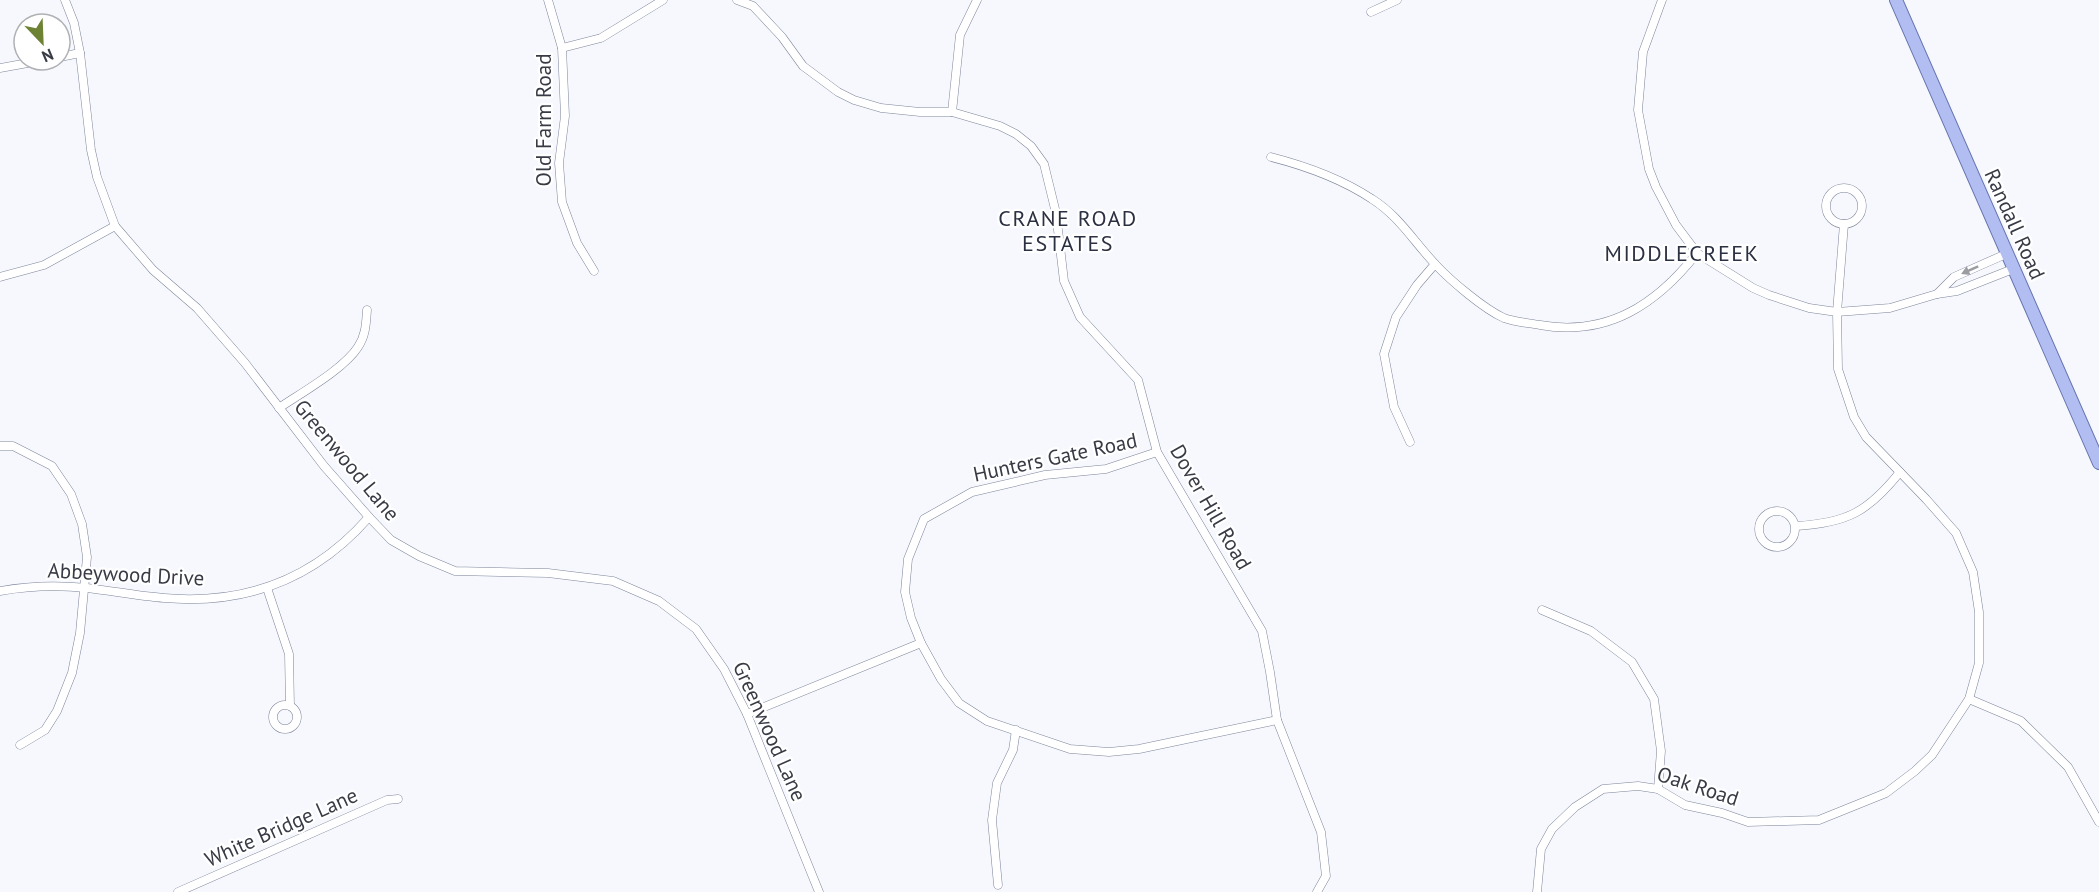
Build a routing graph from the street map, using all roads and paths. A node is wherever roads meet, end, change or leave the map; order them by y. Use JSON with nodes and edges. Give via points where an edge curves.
{"nodes":[{"id":1,"x":65,"y":0,"type":"edge"},
{"id":2,"x":548,"y":0,"type":"edge"},
{"id":3,"x":663,"y":0,"type":"edge"},
{"id":4,"x":737,"y":0,"type":"edge"},
{"id":5,"x":977,"y":0,"type":"edge"},
{"id":6,"x":1397,"y":0,"type":"edge"},
{"id":7,"x":1662,"y":0,"type":"edge"},
{"id":8,"x":1896,"y":0,"type":"edge"},
{"id":9,"x":1371,"y":12,"type":"dead end"},
{"id":10,"x":562,"y":48,"type":"junction"},
{"id":11,"x":80,"y":53,"type":"junction"},
{"id":12,"x":72,"y":55,"type":"edge"},
{"id":13,"x":952,"y":112,"type":"junction"},
{"id":14,"x":1271,"y":157,"type":"dead end"},
{"id":15,"x":1844,"y":224,"type":"junction"},
{"id":16,"x":115,"y":226,"type":"junction"},
{"id":17,"x":1697,"y":253,"type":"junction"},
{"id":18,"x":2006,"y":254,"type":"junction"},
{"id":19,"x":1435,"y":264,"type":"junction"},
{"id":20,"x":2013,"y":269,"type":"junction"},
{"id":21,"x":594,"y":271,"type":"dead end"},
{"id":22,"x":0,"y":277,"type":"edge"},
{"id":23,"x":1937,"y":294,"type":"junction"},
{"id":24,"x":367,"y":310,"type":"dead end"},
{"id":25,"x":1837,"y":312,"type":"junction"},
{"id":26,"x":279,"y":408,"type":"junction"},
{"id":27,"x":1410,"y":442,"type":"dead end"},
{"id":28,"x":0,"y":446,"type":"edge"},
{"id":29,"x":1157,"y":452,"type":"junction"},
{"id":30,"x":2099,"y":463,"type":"edge"},
{"id":31,"x":1900,"y":472,"type":"junction"},
{"id":32,"x":369,"y":517,"type":"junction"},
{"id":33,"x":1796,"y":526,"type":"junction"},
{"id":34,"x":85,"y":588,"type":"junction"},
{"id":35,"x":267,"y":588,"type":"junction"},
{"id":36,"x":0,"y":591,"type":"edge"},
{"id":37,"x":1542,"y":610,"type":"dead end"},
{"id":38,"x":921,"y":643,"type":"junction"},
{"id":39,"x":1969,"y":699,"type":"junction"},
{"id":40,"x":290,"y":706,"type":"dead end"},
{"id":41,"x":747,"y":714,"type":"junction"},
{"id":42,"x":1277,"y":720,"type":"junction"},
{"id":43,"x":1016,"y":730,"type":"junction"},
{"id":44,"x":20,"y":745,"type":"dead end"},
{"id":45,"x":1658,"y":789,"type":"junction"},
{"id":46,"x":398,"y":799,"type":"dead end"},
{"id":47,"x":2099,"y":822,"type":"edge"},
{"id":48,"x":998,"y":885,"type":"dead end"},
{"id":49,"x":178,"y":892,"type":"edge"},
{"id":50,"x":819,"y":892,"type":"edge"},
{"id":51,"x":1317,"y":892,"type":"edge"},
{"id":52,"x":1537,"y":892,"type":"edge"}],
"edges":[{"from":1,"to":11,"type":"street","name":"Greenwood Lane"},
{"from":2,"to":10,"type":"street","name":"Old Farm Road"},
{"from":3,"to":10,"type":"street","via":[[601,38]]},
{"from":4,"to":13,"type":"street","name":"Dover Hill Road","via":[[753,6],[803,66],[838,92],[881,108]]},
{"from":5,"to":13,"type":"street","via":[[960,35]]},
{"from":6,"to":9,"type":"street"},
{"from":7,"to":17,"type":"street","via":[[1643,52],[1638,110],[1656,187],[1676,225]]},
{"from":8,"to":18,"type":"main road","name":"Randall Road"},
{"from":10,"to":21,"type":"street","name":"Old Farm Road","via":[[562,202],[577,243]]},
{"from":11,"to":12,"type":"street"},
{"from":11,"to":16,"type":"street","name":"Greenwood Lane","via":[[91,150]]},
{"from":13,"to":29,"type":"street","name":"Dover Hill Road","via":[[1016,134],[1044,164],[1056,213],[1064,281],[1080,317],[1138,380]]},
{"from":14,"to":19,"type":"street","via":[[1308,167],[1373,199],[1398,220]]},
{"from":15,"to":15,"type":"street","via":[[1859,216],[1862,204],[1858,194],[1848,188],[1828,198],[1827,210],[1833,220]]},
{"from":15,"to":25,"type":"street","name":"Oak Road"},
{"from":16,"to":22,"type":"street","via":[[44,265]]},
{"from":16,"to":26,"type":"street","name":"Greenwood Lane","via":[[153,270],[197,308]]},
{"from":17,"to":19,"type":"street","via":[[1682,272],[1635,311],[1579,327],[1556,328],[1504,318]]},
{"from":17,"to":25,"type":"street","via":[[1769,295]]},
{"from":18,"to":20,"type":"main road","name":"Randall Road"},
{"from":18,"to":23,"type":"street","one_way":true,"via":[[1953,277]]},
{"from":19,"to":27,"type":"street","via":[[1396,317],[1384,354],[1394,407]]},
{"from":20,"to":23,"type":"street","via":[[1957,291]]},
{"from":20,"to":30,"type":"main road","name":"Randall Road"},
{"from":23,"to":25,"type":"street","via":[[1890,308]]},
{"from":24,"to":26,"type":"street","via":[[366,330],[358,348]]},
{"from":25,"to":31,"type":"street","name":"Oak Road","via":[[1838,369],[1854,417],[1866,437]]},
{"from":26,"to":32,"type":"street","name":"Greenwood Lane"},
{"from":28,"to":34,"type":"street","via":[[13,446],[52,466],[71,494],[82,524],[87,557]]},
{"from":29,"to":38,"type":"street","name":"Hunters Gate Road","via":[[1106,469],[1045,475],[972,492],[924,519],[908,559],[904,592]]},
{"from":29,"to":42,"type":"street","name":"Dover Hill Road","via":[[1262,630]]},
{"from":31,"to":33,"type":"street","via":[[1870,505],[1853,515]]},
{"from":31,"to":39,"type":"street","name":"Oak Road","via":[[1956,533],[1973,572],[1979,612],[1979,663]]},
{"from":32,"to":35,"type":"street","name":"Abbeywood Drive","via":[[349,540],[316,564]]},
{"from":32,"to":41,"type":"street","name":"Greenwood Lane","via":[[391,540],[455,571],[548,573],[613,581],[659,601],[696,628],[724,669]]},
{"from":33,"to":33,"type":"street","via":[[1790,515],[1773,511],[1762,518],[1760,536],[1769,545],[1781,547],[1791,541]]},
{"from":34,"to":35,"type":"street","name":"Abbeywood Drive","via":[[201,599]]},
{"from":34,"to":36,"type":"street","name":"Abbeywood Drive","via":[[53,586]]},
{"from":34,"to":44,"type":"street","via":[[72,673],[57,711],[45,730]]},
{"from":35,"to":40,"type":"street","via":[[289,654]]},
{"from":37,"to":45,"type":"street","via":[[1591,631],[1632,662],[1654,699],[1661,751]]},
{"from":38,"to":41,"type":"street"},
{"from":38,"to":43,"type":"street","name":"Hunters Gate Road","via":[[959,703],[987,721]]},
{"from":39,"to":45,"type":"street","name":"Oak Road","via":[[1932,755],[1915,771],[1886,793],[1819,820],[1748,822],[1685,805]]},
{"from":39,"to":47,"type":"street","via":[[2021,721],[2068,767]]},
{"from":41,"to":50,"type":"street","name":"Greenwood Lane"},
{"from":42,"to":43,"type":"street","name":"Hunters Gate Road","via":[[1109,752],[1070,749]]},
{"from":42,"to":51,"type":"street","name":"Dover Hill Road","via":[[1321,832],[1326,876]]},
{"from":43,"to":48,"type":"street","via":[[1013,750],[997,783],[992,820]]},
{"from":45,"to":52,"type":"street","name":"Oak Road","via":[[1603,789],[1575,807],[1552,829],[1541,849]]},
{"from":46,"to":49,"type":"street","name":"White Bridge Lane","via":[[387,800]]}]}
